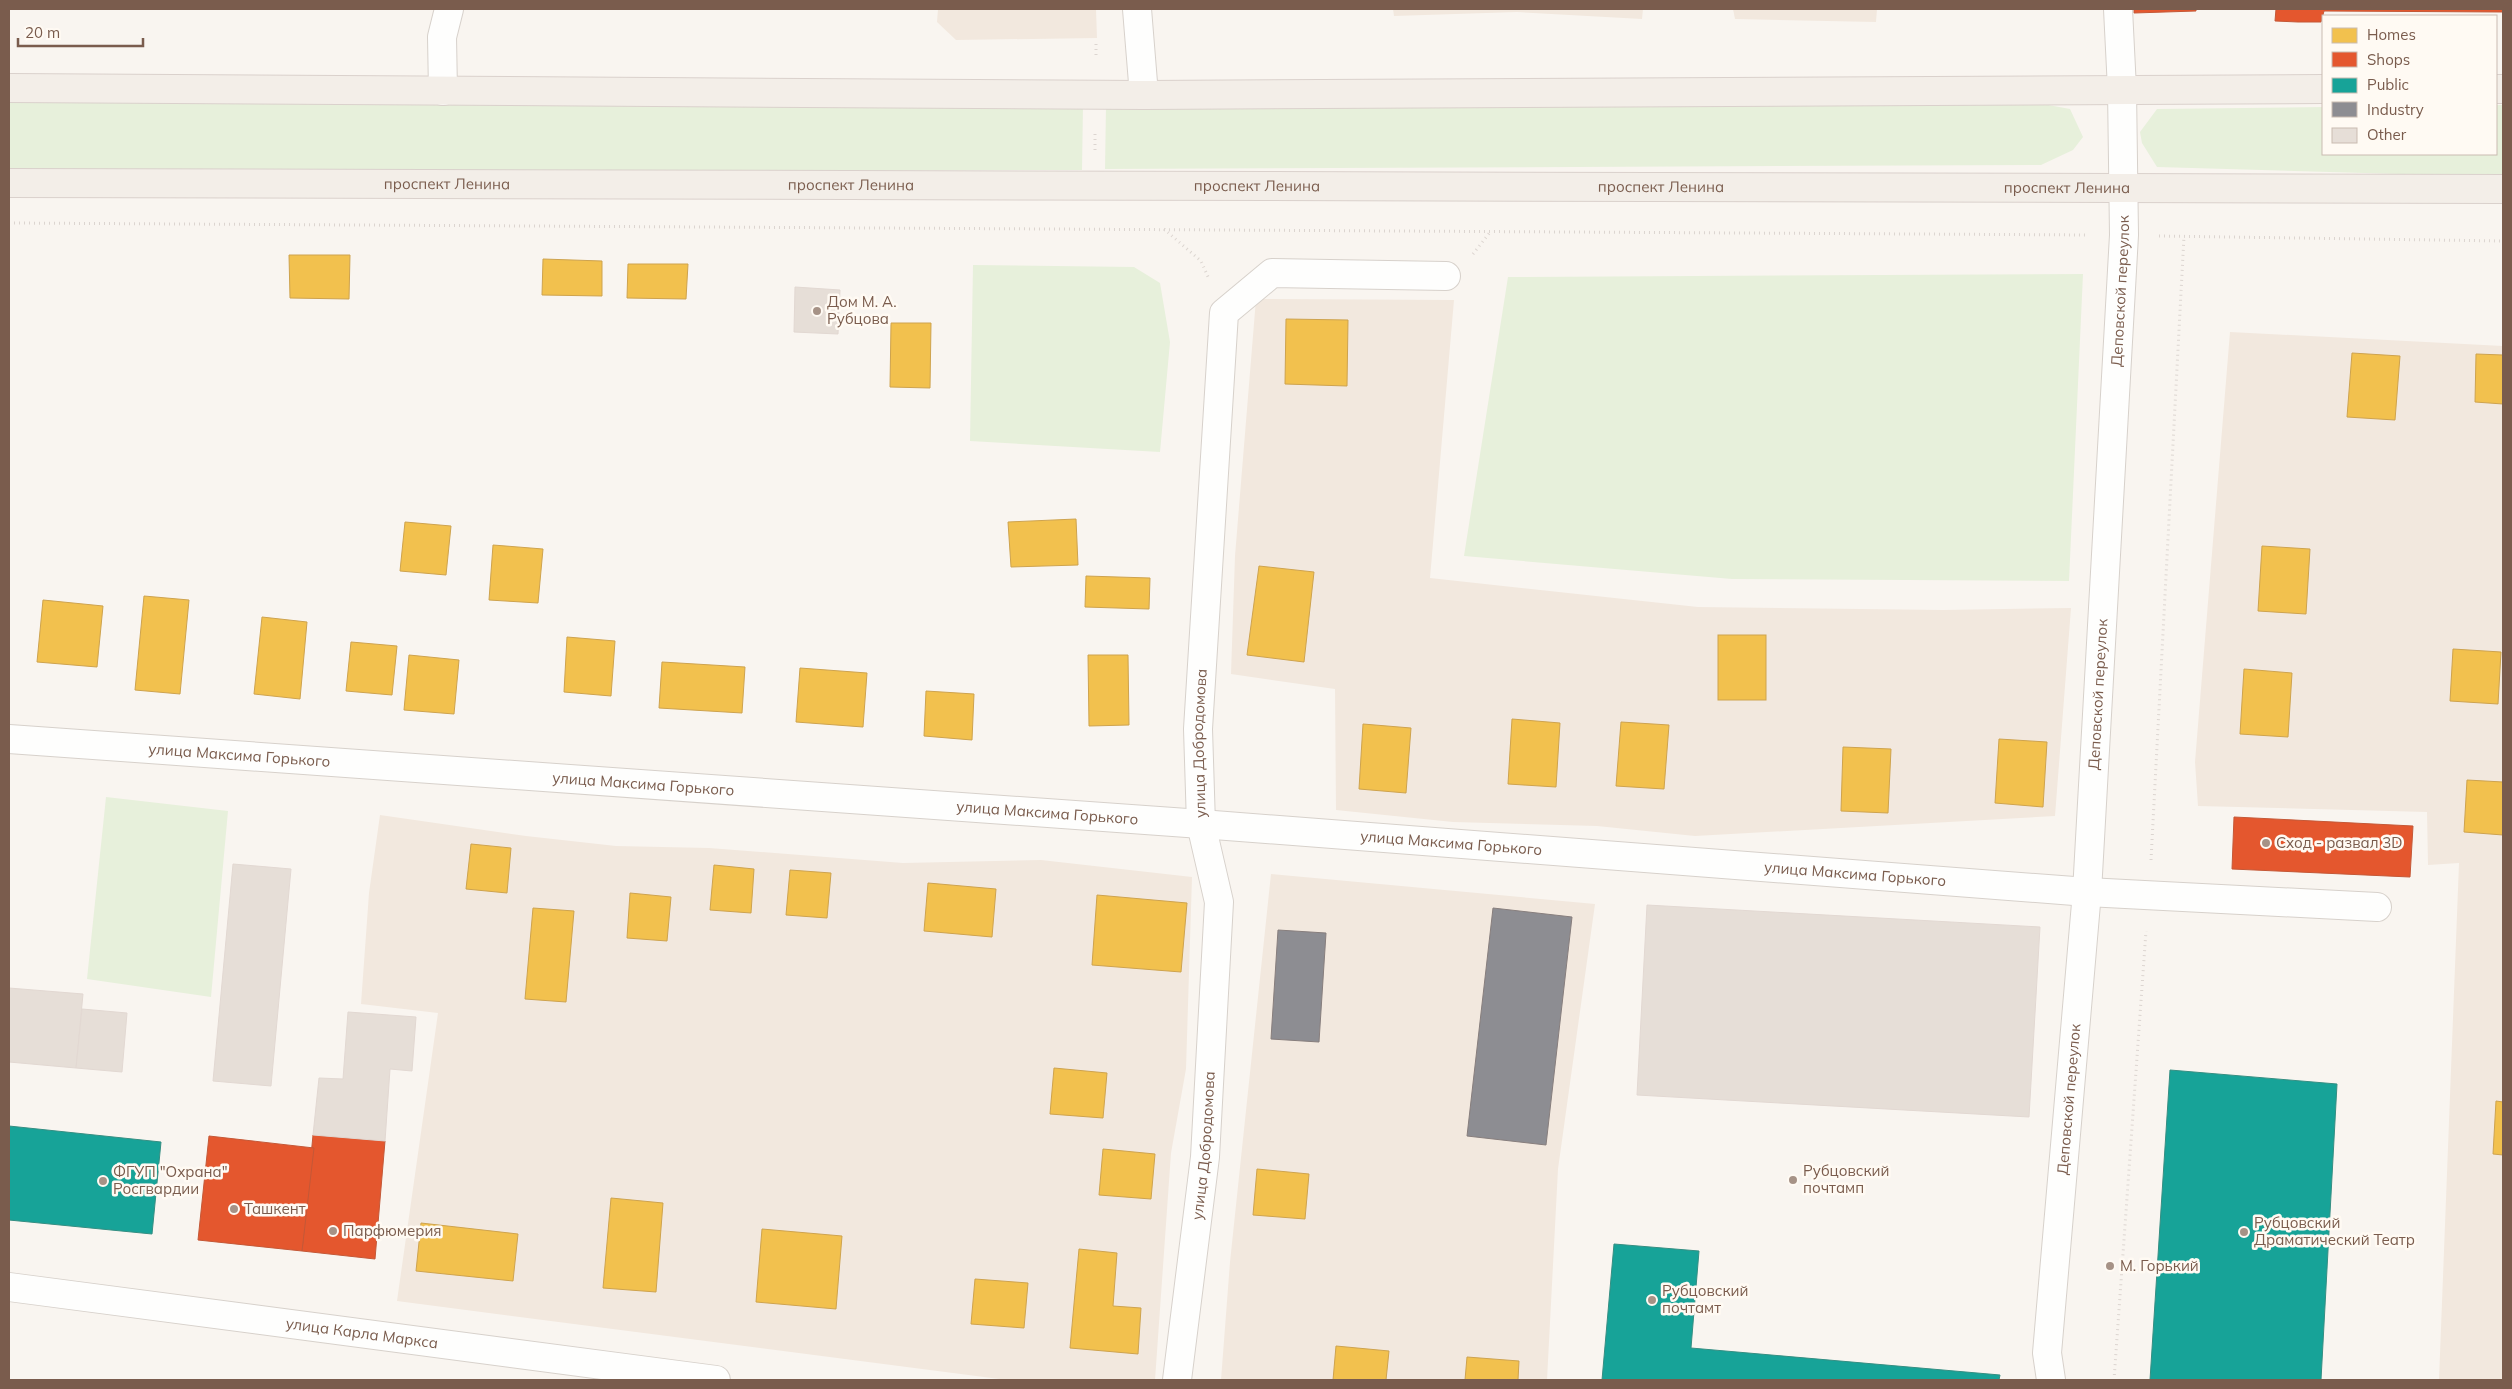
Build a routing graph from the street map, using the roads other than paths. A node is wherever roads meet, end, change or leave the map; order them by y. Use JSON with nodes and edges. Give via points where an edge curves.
{"nodes":[{"id":1,"x":449,"y":9,"type":"edge"},
{"id":2,"x":1137,"y":9,"type":"edge"},
{"id":3,"x":2118,"y":9,"type":"edge"},
{"id":4,"x":9,"y":88,"type":"edge"},
{"id":5,"x":2122,"y":89,"type":"junction"},
{"id":6,"x":2322,"y":89,"type":"edge"},
{"id":7,"x":443,"y":91,"type":"junction"},
{"id":8,"x":1144,"y":95,"type":"junction"},
{"id":9,"x":9,"y":183,"type":"edge"},
{"id":10,"x":2124,"y":186,"type":"junction"},
{"id":11,"x":2503,"y":189,"type":"edge"},
{"id":12,"x":1446,"y":276,"type":"dead end"},
{"id":13,"x":9,"y":739,"type":"edge"},
{"id":14,"x":1201,"y":824,"type":"junction"},
{"id":15,"x":2087,"y":892,"type":"junction"},
{"id":16,"x":2377,"y":907,"type":"dead end"},
{"id":17,"x":9,"y":1287,"type":"edge"},
{"id":18,"x":716,"y":1380,"type":"edge"},
{"id":19,"x":1177,"y":1380,"type":"edge"},
{"id":20,"x":2051,"y":1380,"type":"edge"}],
"edges":[{"from":1,"to":7,"type":"street","via":[[442,37]]},
{"from":2,"to":8,"type":"street"},
{"from":3,"to":5,"type":"street","name":"Деповской переулок"},
{"from":4,"to":7,"type":"main road"},
{"from":5,"to":6,"type":"main road"},
{"from":5,"to":8,"type":"main road"},
{"from":5,"to":10,"type":"street","name":"Деповской переулок"},
{"from":7,"to":8,"type":"main road"},
{"from":9,"to":10,"type":"main road","name":"проспект Ленина"},
{"from":10,"to":11,"type":"main road","name":"проспект Ленина"},
{"from":10,"to":15,"type":"street","name":"Деповской переулок","via":[[2124,235]]},
{"from":12,"to":14,"type":"street","name":"улица Добродомова","via":[[1272,273],[1224,312],[1198,729]]},
{"from":13,"to":14,"type":"street","name":"улица Максима Горького"},
{"from":14,"to":15,"type":"street","name":"улица Максима Горького"},
{"from":14,"to":19,"type":"street","name":"улица Добродомова","via":[[1219,902],[1205,1157]]},
{"from":15,"to":16,"type":"street","name":"улица Максима Горького"},
{"from":15,"to":20,"type":"street","name":"Деповской переулок","via":[[2047,1353]]},
{"from":17,"to":18,"type":"street","name":"улица Карла Маркса"}]}
